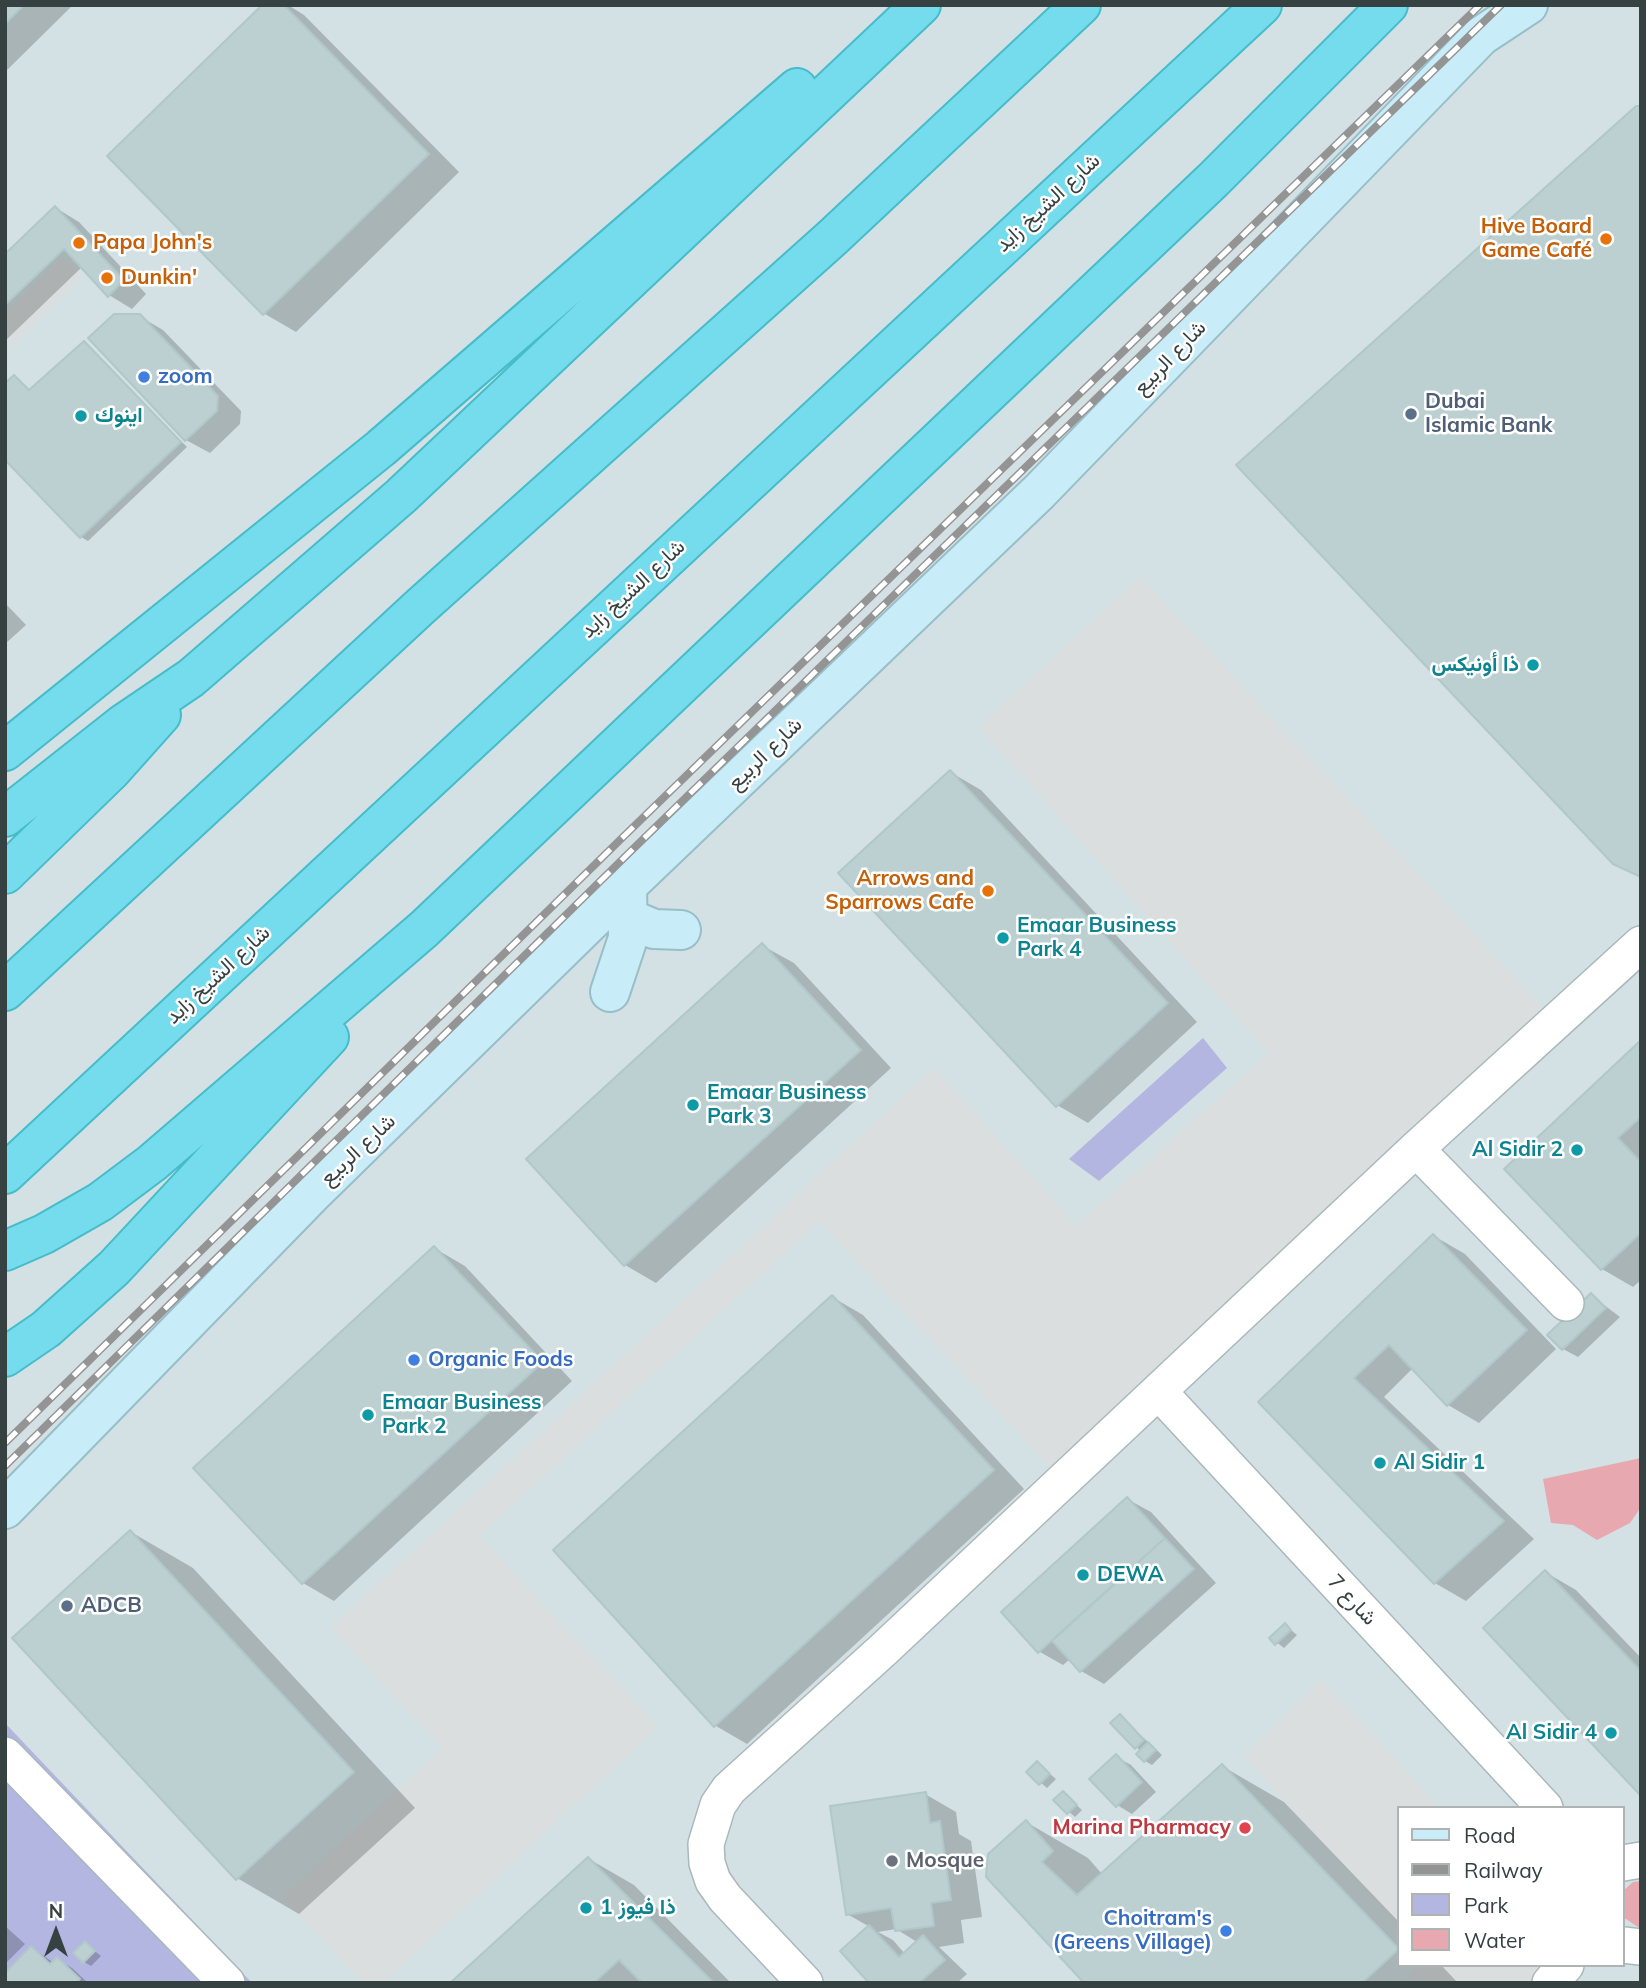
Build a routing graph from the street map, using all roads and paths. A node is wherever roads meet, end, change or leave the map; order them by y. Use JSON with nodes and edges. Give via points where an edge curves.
{"nodes":[{"id":1,"x":1081,"y":5,"type":"edge"},
{"id":2,"x":1262,"y":5,"type":"edge"},
{"id":3,"x":1388,"y":5,"type":"edge"},
{"id":4,"x":1513,"y":5,"type":"edge"},
{"id":5,"x":1528,"y":5,"type":"edge"},
{"id":6,"x":915,"y":10,"type":"edge"},
{"id":7,"x":1481,"y":36,"type":"junction"},
{"id":8,"x":191,"y":678,"type":"junction"},
{"id":9,"x":5,"y":751,"type":"edge"},
{"id":10,"x":5,"y":817,"type":"edge"},
{"id":11,"x":5,"y":874,"type":"edge"},
{"id":12,"x":628,"y":902,"type":"junction"},
{"id":13,"x":424,"y":929,"type":"junction"},
{"id":14,"x":681,"y":930,"type":"dead end"},
{"id":15,"x":1641,"y":944,"type":"edge"},
{"id":16,"x":5,"y":991,"type":"edge"},
{"id":17,"x":610,"y":992,"type":"dead end"},
{"id":18,"x":1416,"y":1149,"type":"junction"},
{"id":19,"x":5,"y":1174,"type":"edge"},
{"id":20,"x":5,"y":1251,"type":"edge"},
{"id":21,"x":1566,"y":1303,"type":"dead end"},
{"id":22,"x":5,"y":1357,"type":"edge"},
{"id":23,"x":1159,"y":1392,"type":"junction"},
{"id":24,"x":5,"y":1509,"type":"edge"},
{"id":25,"x":5,"y":1755,"type":"edge"},
{"id":26,"x":1543,"y":1806,"type":"edge"},
{"id":27,"x":227,"y":1983,"type":"edge"},
{"id":28,"x":805,"y":1983,"type":"edge"}],
"edges":[{"from":1,"to":16,"type":"highway","via":[[832,238],[421,606]]},
{"from":2,"to":19,"type":"highway","name":"شارع الشيخ زايد"},
{"from":3,"to":13,"type":"highway","via":[[1213,180]]},
{"from":4,"to":7,"type":"main road"},
{"from":5,"to":7,"type":"main road","name":"شارع الربيع"},
{"from":6,"to":8,"type":"highway","via":[[401,496]]},
{"from":6,"to":9,"type":"highway","via":[[832,57],[381,448]]},
{"from":7,"to":12,"type":"main road","name":"شارع الربيع","via":[[1039,492]]},
{"from":8,"to":10,"type":"highway","via":[[123,724]]},
{"from":8,"to":11,"type":"highway","via":[[111,771]]},
{"from":12,"to":14,"type":"main road","via":[[654,929]]},
{"from":12,"to":17,"type":"main road","via":[[624,956]]},
{"from":12,"to":24,"type":"main road","name":"شارع الربيع","via":[[310,1195]]},
{"from":13,"to":20,"type":"highway","via":[[152,1163],[100,1202]]},
{"from":13,"to":22,"type":"highway","via":[[146,1235],[46,1329]]},
{"from":15,"to":18,"type":"street"},
{"from":18,"to":21,"type":"street"},
{"from":18,"to":23,"type":"street"},
{"from":23,"to":26,"type":"street","name":"شارع 7"},
{"from":23,"to":28,"type":"street","via":[[729,1789],[718,1805],[706,1844],[713,1881]]},
{"from":25,"to":27,"type":"street"}]}
